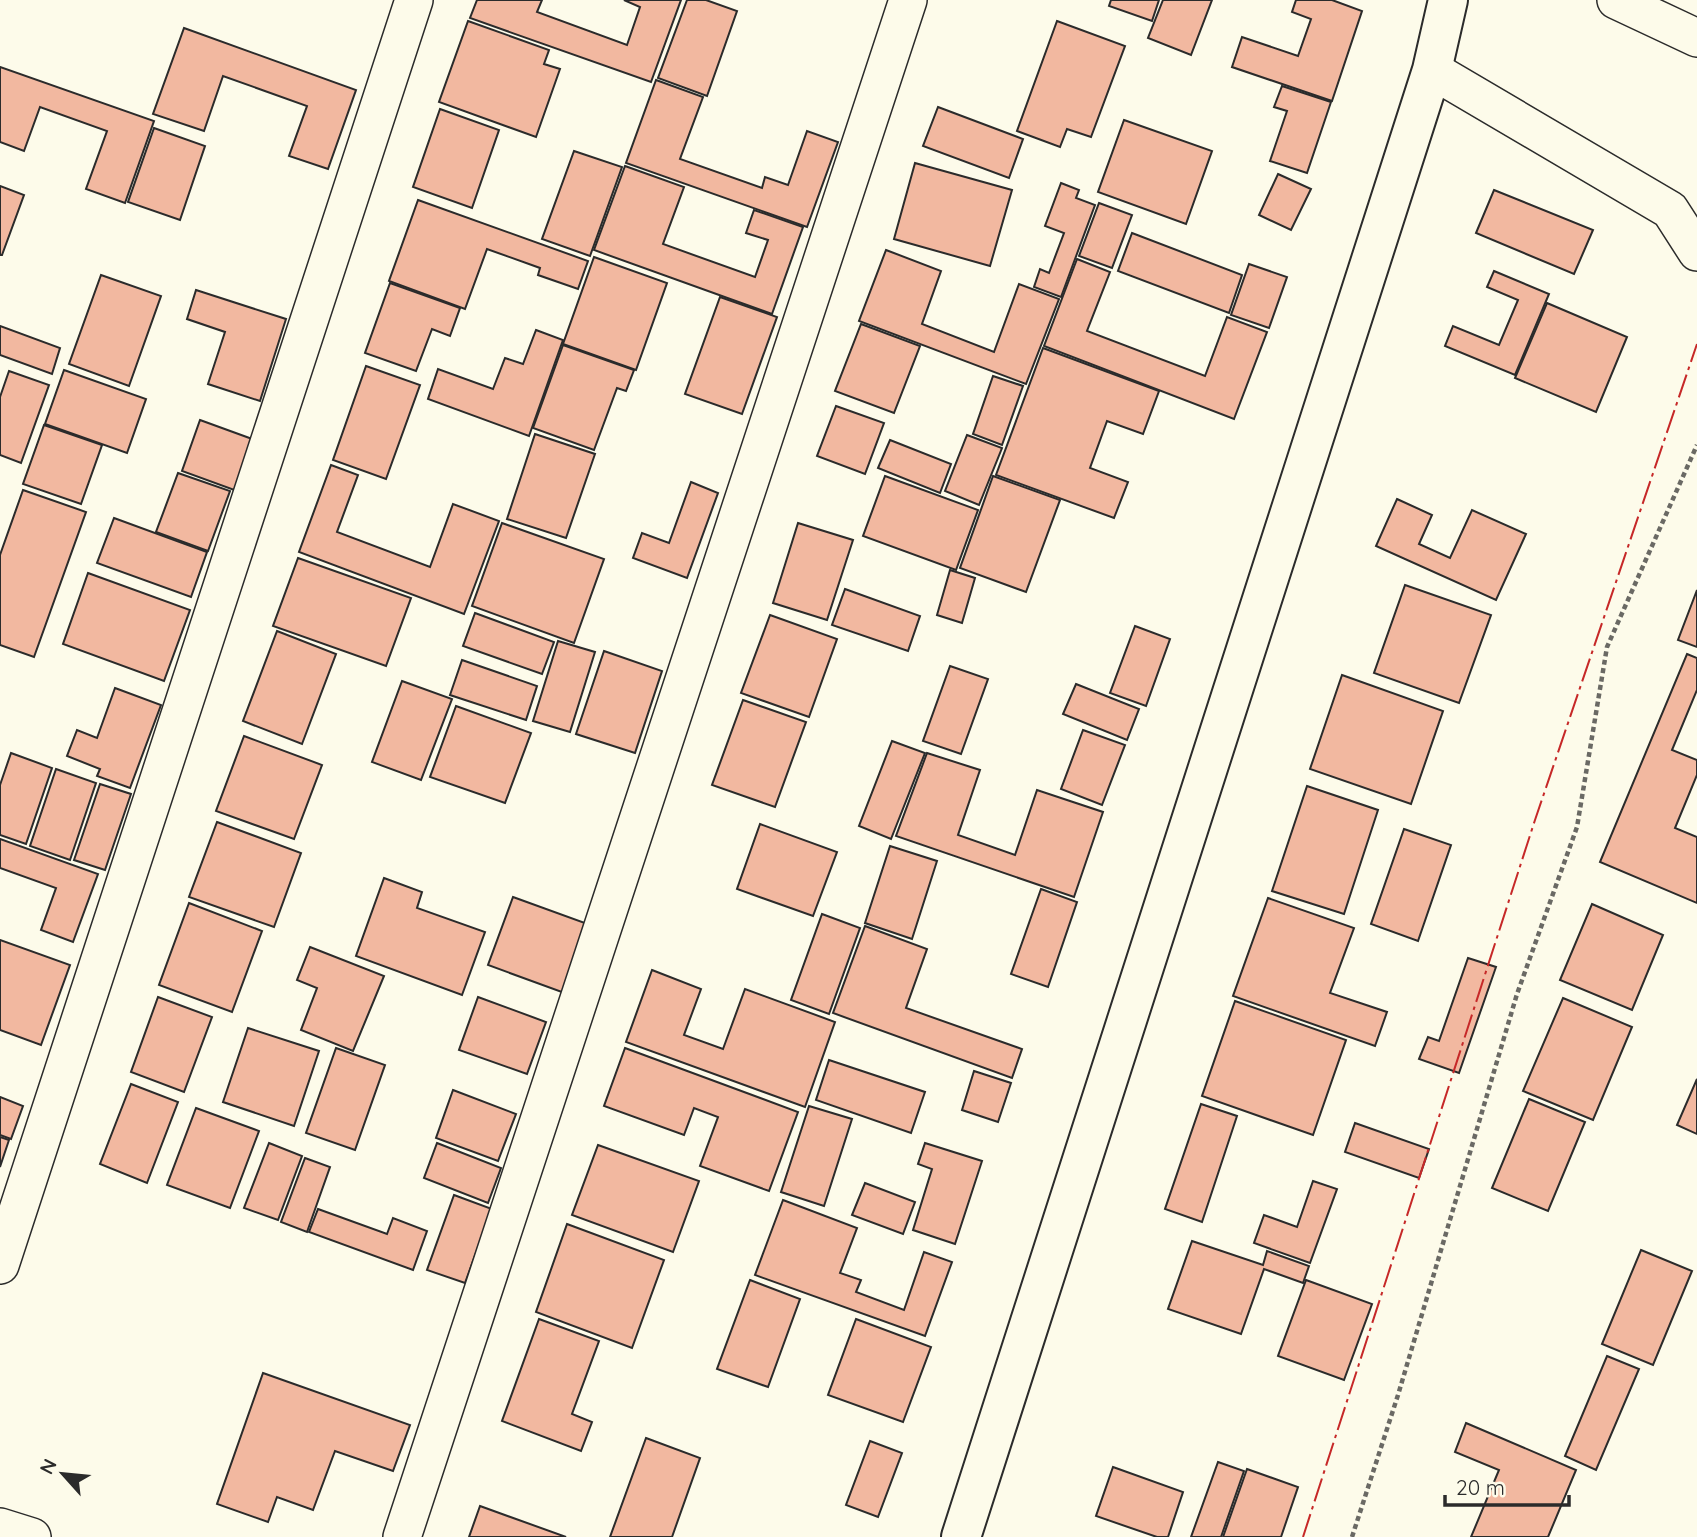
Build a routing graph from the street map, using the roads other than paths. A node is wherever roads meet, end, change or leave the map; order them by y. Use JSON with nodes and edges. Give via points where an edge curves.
{"nodes":[{"id":1,"x":414,"y":0,"type":"edge"},
{"id":2,"x":908,"y":0,"type":"edge"},
{"id":3,"x":1448,"y":0,"type":"edge"},
{"id":4,"x":1616,"y":0,"type":"edge"},
{"id":5,"x":1697,"y":38,"type":"edge"},
{"id":6,"x":1432,"y":70,"type":"junction"},
{"id":7,"x":1697,"y":252,"type":"edge"},
{"id":8,"x":0,"y":1265,"type":"edge"},
{"id":9,"x":0,"y":1527,"type":"edge"},
{"id":10,"x":32,"y":1537,"type":"edge"},
{"id":11,"x":402,"y":1537,"type":"edge"},
{"id":12,"x":961,"y":1537,"type":"edge"}],
"edges":[{"from":1,"to":8,"type":"street"},
{"from":2,"to":11,"type":"street"},
{"from":3,"to":6,"type":"street"},
{"from":4,"to":5,"type":"street"},
{"from":6,"to":7,"type":"street","via":[[1670,209]]},
{"from":6,"to":12,"type":"street"},
{"from":9,"to":10,"type":"street"}]}
